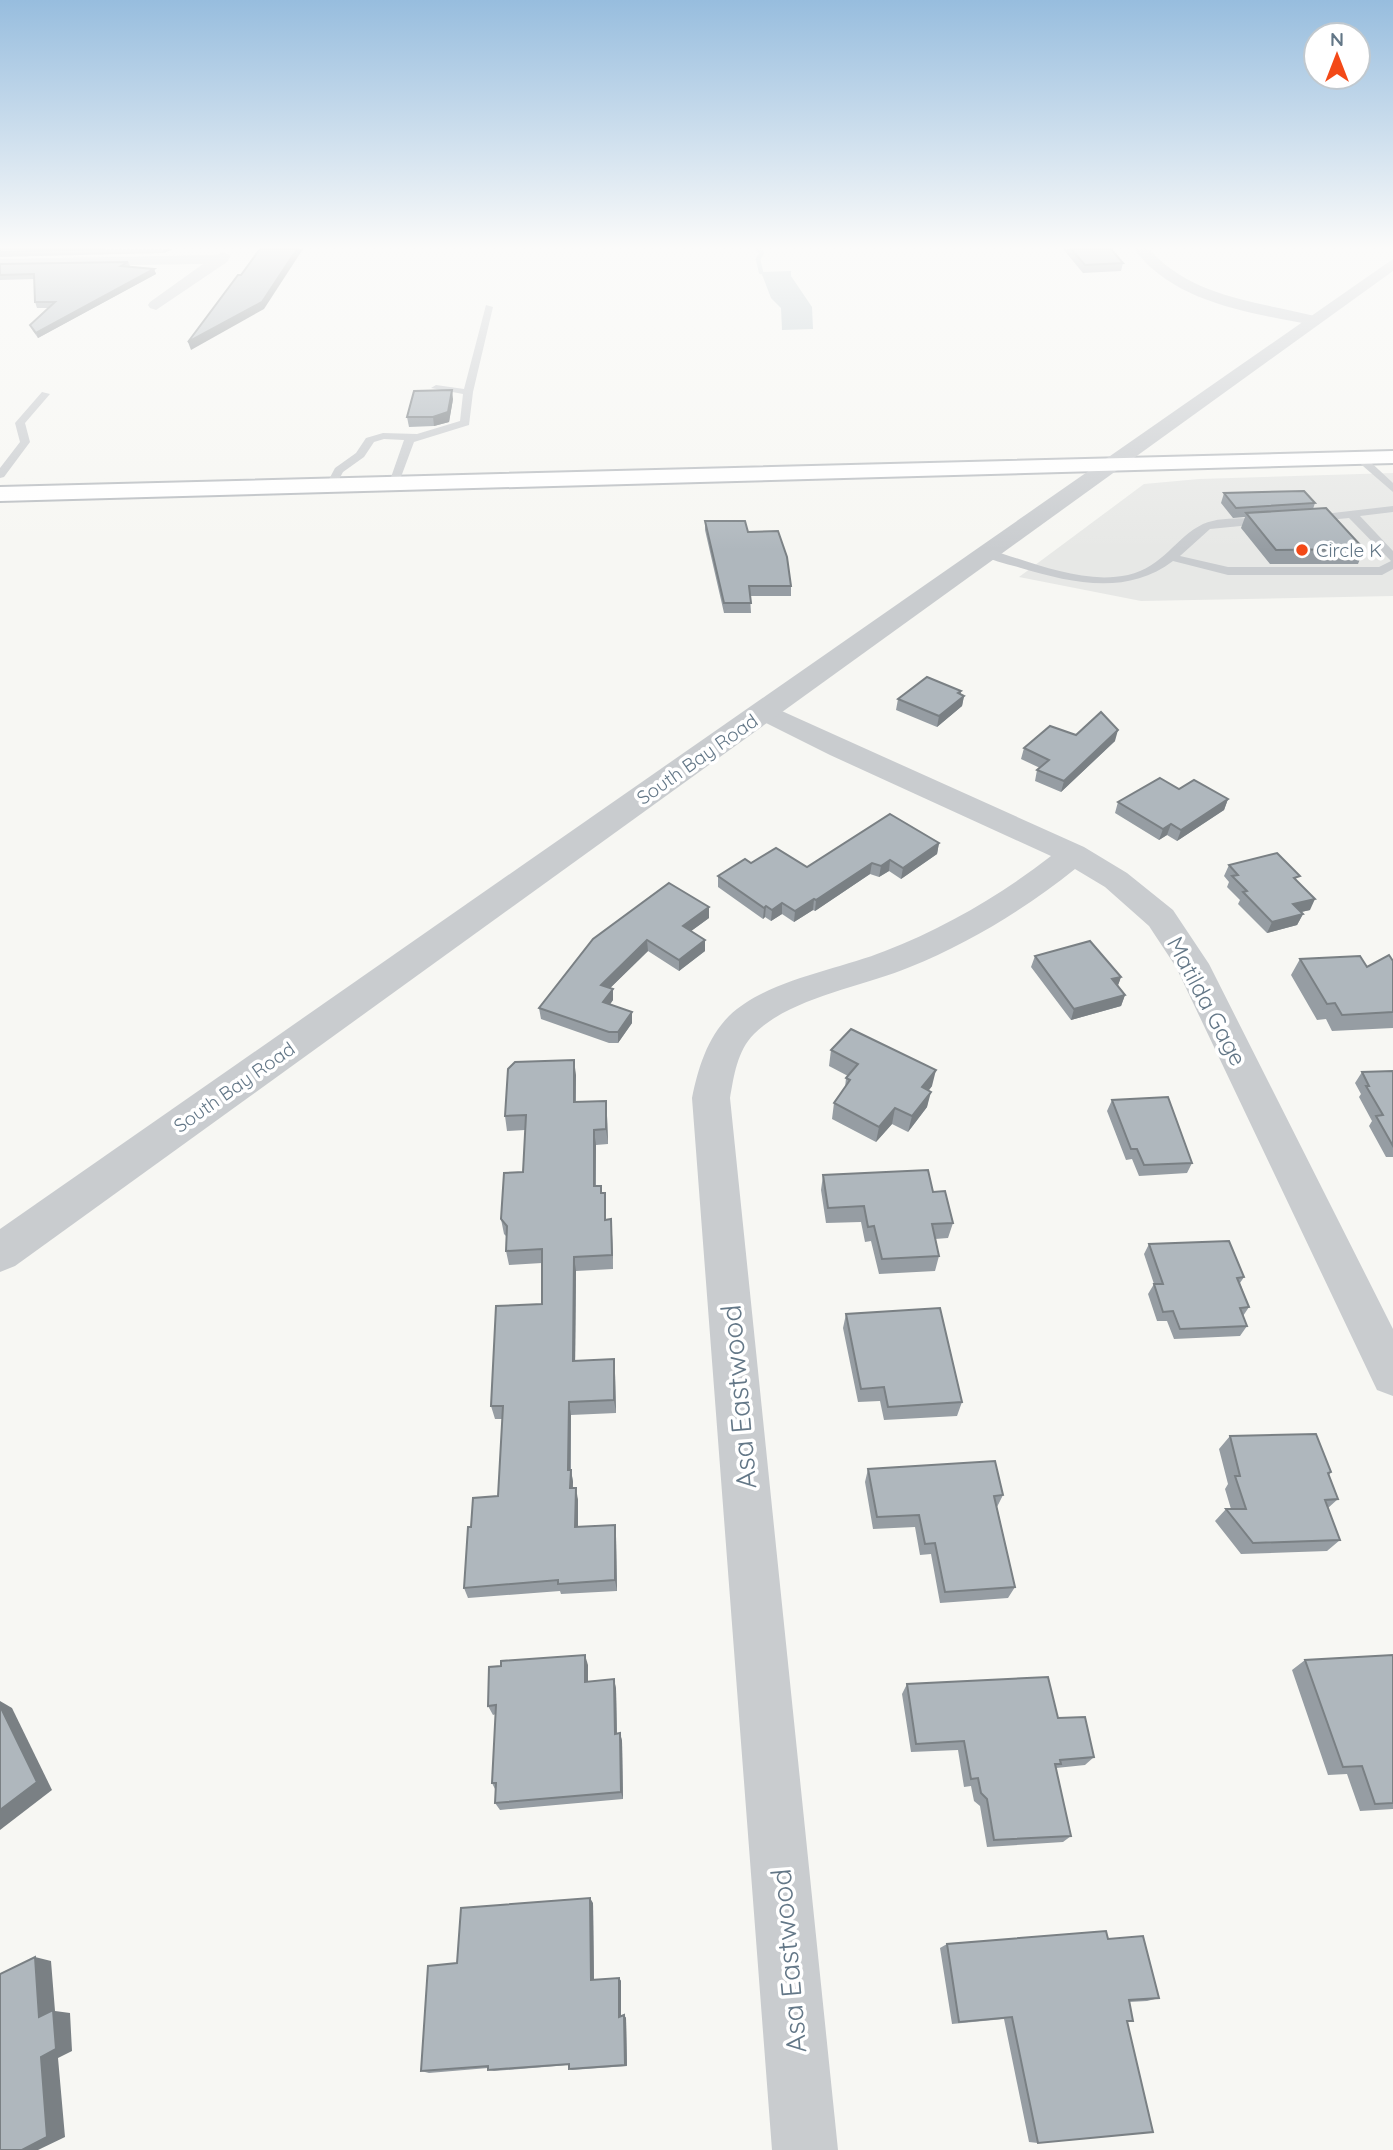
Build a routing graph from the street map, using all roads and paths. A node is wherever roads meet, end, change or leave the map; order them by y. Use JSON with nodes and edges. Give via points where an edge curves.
{"nodes":[{"id":1,"x":479,"y":349,"type":"edge"},
{"id":2,"x":1272,"y":349,"type":"edge"},
{"id":3,"x":436,"y":388,"type":"edge"},
{"id":4,"x":468,"y":392,"type":"junction"},
{"id":5,"x":44,"y":394,"type":"dead end"},
{"id":6,"x":415,"y":438,"type":"junction"},
{"id":7,"x":1393,"y":457,"type":"edge"},
{"id":8,"x":1360,"y":458,"type":"junction"},
{"id":9,"x":1111,"y":464,"type":"junction"},
{"id":10,"x":0,"y":475,"type":"edge"},
{"id":11,"x":394,"y":483,"type":"junction"},
{"id":12,"x":331,"y":485,"type":"junction"},
{"id":13,"x":1393,"y":489,"type":"edge"},
{"id":14,"x":0,"y":494,"type":"edge"},
{"id":15,"x":1393,"y":509,"type":"edge"},
{"id":16,"x":1352,"y":514,"type":"junction"},
{"id":17,"x":986,"y":553,"type":"junction"},
{"id":18,"x":1170,"y":557,"type":"junction"},
{"id":19,"x":1393,"y":558,"type":"edge"},
{"id":20,"x":1393,"y":564,"type":"edge"},
{"id":21,"x":764,"y":711,"type":"junction"},
{"id":22,"x":1073,"y":854,"type":"junction"},
{"id":23,"x":0,"y":1254,"type":"edge"},
{"id":24,"x":1393,"y":1375,"type":"edge"},
{"id":25,"x":805,"y":2150,"type":"edge"}],
"edges":[{"from":1,"to":4,"type":"lane"},
{"from":2,"to":9,"type":"street","name":"South Bay Road"},
{"from":3,"to":4,"type":"lane"},
{"from":4,"to":6,"type":"lane","via":[[465,423]]},
{"from":5,"to":10,"type":"lane","via":[[20,423],[25,442]]},
{"from":6,"to":11,"type":"lane","via":[[409,440]]},
{"from":6,"to":12,"type":"lane","via":[[370,440],[360,455],[339,470]]},
{"from":7,"to":8,"type":"main road"},
{"from":8,"to":9,"type":"main road"},
{"from":8,"to":13,"type":"lane"},
{"from":9,"to":11,"type":"main road"},
{"from":9,"to":17,"type":"street","name":"South Bay Road"},
{"from":11,"to":12,"type":"main road"},
{"from":12,"to":14,"type":"main road"},
{"from":15,"to":16,"type":"lane"},
{"from":16,"to":18,"type":"lane","via":[[1217,524],[1206,527]]},
{"from":16,"to":19,"type":"lane"},
{"from":17,"to":18,"type":"lane","via":[[1084,580],[1148,573]]},
{"from":17,"to":21,"type":"street","name":"South Bay Road"},
{"from":18,"to":20,"type":"lane","via":[[1228,571],[1263,573],[1382,571]]},
{"from":21,"to":22,"type":"street","name":"Matilda Gage"},
{"from":21,"to":23,"type":"street","name":"South Bay Road"},
{"from":22,"to":24,"type":"street","name":"Matilda Gage","via":[[1116,880],[1161,918],[1192,964]]},
{"from":22,"to":25,"type":"street","name":"Asa Eastwood","via":[[990,913],[900,959],[772,1005],[749,1018],[730,1038],[718,1062],[711,1098]]}]}
